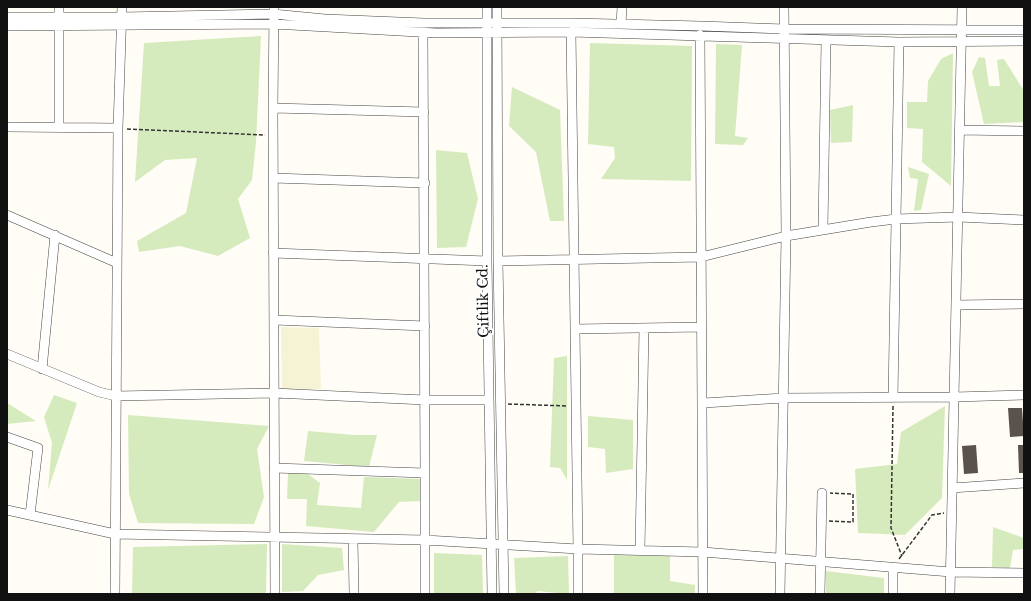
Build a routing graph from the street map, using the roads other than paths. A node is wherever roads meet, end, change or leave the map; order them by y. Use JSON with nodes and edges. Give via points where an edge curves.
{"nodes":[{"id":1,"x":59,"y":7,"type":"edge"},
{"id":2,"x":122,"y":7,"type":"edge"},
{"id":3,"x":487,"y":7,"type":"edge"},
{"id":4,"x":497,"y":7,"type":"edge"},
{"id":5,"x":622,"y":7,"type":"edge"},
{"id":6,"x":784,"y":7,"type":"edge"},
{"id":7,"x":962,"y":7,"type":"edge"},
{"id":8,"x":273,"y":10,"type":"edge"},
{"id":9,"x":7,"y":17,"type":"edge"},
{"id":10,"x":58,"y":21,"type":"junction"},
{"id":11,"x":122,"y":21,"type":"junction"},
{"id":12,"x":273,"y":24,"type":"junction"},
{"id":13,"x":622,"y":24,"type":"junction"},
{"id":14,"x":7,"y":26,"type":"edge"},
{"id":15,"x":486,"y":28,"type":"junction"},
{"id":16,"x":497,"y":28,"type":"junction"},
{"id":17,"x":961,"y":30,"type":"junction"},
{"id":18,"x":1024,"y":30,"type":"edge"},
{"id":19,"x":571,"y":32,"type":"junction"},
{"id":20,"x":423,"y":33,"type":"junction"},
{"id":21,"x":784,"y":34,"type":"junction"},
{"id":22,"x":700,"y":35,"type":"junction"},
{"id":23,"x":826,"y":40,"type":"junction"},
{"id":24,"x":961,"y":41,"type":"junction"},
{"id":25,"x":1024,"y":41,"type":"edge"},
{"id":26,"x":899,"y":42,"type":"junction"},
{"id":27,"x":273,"y":108,"type":"junction"},
{"id":28,"x":424,"y":112,"type":"junction"},
{"id":29,"x":7,"y":127,"type":"edge"},
{"id":30,"x":59,"y":128,"type":"junction"},
{"id":31,"x":118,"y":128,"type":"junction"},
{"id":32,"x":959,"y":130,"type":"junction"},
{"id":33,"x":1024,"y":131,"type":"edge"},
{"id":34,"x":273,"y":178,"type":"junction"},
{"id":35,"x":425,"y":183,"type":"junction"},
{"id":36,"x":7,"y":215,"type":"edge"},
{"id":37,"x":958,"y":217,"type":"junction"},
{"id":38,"x":896,"y":219,"type":"junction"},
{"id":39,"x":1024,"y":220,"type":"edge"},
{"id":40,"x":824,"y":229,"type":"junction"},
{"id":41,"x":55,"y":235,"type":"junction"},
{"id":42,"x":786,"y":236,"type":"junction"},
{"id":43,"x":273,"y":253,"type":"junction"},
{"id":44,"x":701,"y":257,"type":"junction"},
{"id":45,"x":425,"y":259,"type":"junction"},
{"id":46,"x":574,"y":260,"type":"junction"},
{"id":47,"x":487,"y":261,"type":"junction"},
{"id":48,"x":498,"y":261,"type":"junction"},
{"id":49,"x":117,"y":263,"type":"junction"},
{"id":50,"x":1024,"y":304,"type":"edge"},
{"id":51,"x":956,"y":305,"type":"junction"},
{"id":52,"x":274,"y":320,"type":"junction"},
{"id":53,"x":425,"y":326,"type":"junction"},
{"id":54,"x":702,"y":327,"type":"junction"},
{"id":55,"x":644,"y":328,"type":"junction"},
{"id":56,"x":575,"y":329,"type":"junction"},
{"id":57,"x":7,"y":354,"type":"edge"},
{"id":58,"x":42,"y":368,"type":"junction"},
{"id":59,"x":274,"y":393,"type":"junction"},
{"id":60,"x":1024,"y":395,"type":"edge"},
{"id":61,"x":116,"y":396,"type":"junction"},
{"id":62,"x":954,"y":397,"type":"junction"},
{"id":63,"x":783,"y":398,"type":"junction"},
{"id":64,"x":893,"y":398,"type":"junction"},
{"id":65,"x":425,"y":400,"type":"junction"},
{"id":66,"x":489,"y":400,"type":"junction"},
{"id":67,"x":704,"y":403,"type":"junction"},
{"id":68,"x":7,"y":437,"type":"edge"},
{"id":69,"x":274,"y":468,"type":"junction"},
{"id":70,"x":426,"y":473,"type":"junction"},
{"id":71,"x":1024,"y":483,"type":"edge"},
{"id":72,"x":952,"y":488,"type":"junction"},
{"id":73,"x":822,"y":493,"type":"road end"},
{"id":74,"x":7,"y":510,"type":"edge"},
{"id":75,"x":30,"y":515,"type":"junction"},
{"id":76,"x":116,"y":534,"type":"junction"},
{"id":77,"x":275,"y":538,"type":"junction"},
{"id":78,"x":353,"y":539,"type":"junction"},
{"id":79,"x":425,"y":540,"type":"junction"},
{"id":80,"x":490,"y":544,"type":"junction"},
{"id":81,"x":502,"y":544,"type":"junction"},
{"id":82,"x":578,"y":549,"type":"junction"},
{"id":83,"x":640,"y":550,"type":"junction"},
{"id":84,"x":703,"y":552,"type":"junction"},
{"id":85,"x":780,"y":558,"type":"junction"},
{"id":86,"x":821,"y":562,"type":"junction"},
{"id":87,"x":893,"y":568,"type":"junction"},
{"id":88,"x":951,"y":572,"type":"junction"},
{"id":89,"x":1024,"y":573,"type":"edge"},
{"id":90,"x":115,"y":594,"type":"edge"},
{"id":91,"x":275,"y":594,"type":"edge"},
{"id":92,"x":354,"y":594,"type":"edge"},
{"id":93,"x":425,"y":594,"type":"edge"},
{"id":94,"x":492,"y":594,"type":"edge"},
{"id":95,"x":504,"y":594,"type":"edge"},
{"id":96,"x":578,"y":594,"type":"edge"},
{"id":97,"x":703,"y":594,"type":"edge"},
{"id":98,"x":780,"y":594,"type":"edge"},
{"id":99,"x":820,"y":594,"type":"edge"},
{"id":100,"x":893,"y":594,"type":"edge"},
{"id":101,"x":950,"y":594,"type":"edge"}],
"edges":[{"from":1,"to":10,"type":"street"},
{"from":2,"to":11,"type":"street"},
{"from":3,"to":15,"type":"street","name":"Çiftlik Cd."},
{"from":4,"to":16,"type":"street","name":"Çiftlik Cd."},
{"from":5,"to":13,"type":"street"},
{"from":6,"to":21,"type":"street"},
{"from":7,"to":17,"type":"street"},
{"from":8,"to":11,"type":"street"},
{"from":8,"to":12,"type":"street"},
{"from":8,"to":15,"type":"street","via":[[341,19]]},
{"from":9,"to":10,"type":"street"},
{"from":10,"to":11,"type":"street"},
{"from":10,"to":14,"type":"street"},
{"from":10,"to":30,"type":"street"},
{"from":11,"to":12,"type":"street"},
{"from":11,"to":31,"type":"street"},
{"from":12,"to":20,"type":"street"},
{"from":12,"to":27,"type":"street"},
{"from":13,"to":16,"type":"street"},
{"from":13,"to":21,"type":"street","via":[[701,26]]},
{"from":15,"to":16,"type":"street"},
{"from":15,"to":20,"type":"street"},
{"from":15,"to":47,"type":"street","name":"Çiftlik Cd."},
{"from":16,"to":19,"type":"street"},
{"from":16,"to":48,"type":"street","name":"Çiftlik Cd."},
{"from":17,"to":18,"type":"street"},
{"from":17,"to":21,"type":"street"},
{"from":17,"to":24,"type":"street"},
{"from":19,"to":22,"type":"street"},
{"from":19,"to":46,"type":"street"},
{"from":20,"to":28,"type":"street"},
{"from":21,"to":22,"type":"street"},
{"from":21,"to":23,"type":"street"},
{"from":21,"to":42,"type":"street"},
{"from":22,"to":44,"type":"street"},
{"from":23,"to":26,"type":"street"},
{"from":23,"to":40,"type":"street"},
{"from":24,"to":25,"type":"street"},
{"from":24,"to":26,"type":"street"},
{"from":24,"to":32,"type":"street"},
{"from":26,"to":38,"type":"street"},
{"from":27,"to":28,"type":"street"},
{"from":27,"to":34,"type":"street"},
{"from":28,"to":35,"type":"street"},
{"from":29,"to":30,"type":"street"},
{"from":30,"to":31,"type":"street"},
{"from":31,"to":49,"type":"street"},
{"from":32,"to":33,"type":"street"},
{"from":32,"to":37,"type":"street"},
{"from":34,"to":35,"type":"street"},
{"from":34,"to":43,"type":"street"},
{"from":35,"to":45,"type":"street"},
{"from":36,"to":41,"type":"street"},
{"from":37,"to":38,"type":"street"},
{"from":37,"to":39,"type":"street"},
{"from":37,"to":51,"type":"street"},
{"from":38,"to":40,"type":"street"},
{"from":38,"to":64,"type":"street"},
{"from":40,"to":42,"type":"street"},
{"from":41,"to":49,"type":"street"},
{"from":41,"to":58,"type":"street"},
{"from":42,"to":44,"type":"street"},
{"from":42,"to":63,"type":"street"},
{"from":43,"to":45,"type":"street"},
{"from":43,"to":52,"type":"street"},
{"from":44,"to":46,"type":"street"},
{"from":44,"to":54,"type":"street"},
{"from":45,"to":47,"type":"street"},
{"from":45,"to":53,"type":"street"},
{"from":46,"to":48,"type":"street"},
{"from":46,"to":56,"type":"street"},
{"from":47,"to":66,"type":"street","name":"Çiftlik Cd."},
{"from":48,"to":81,"type":"street","name":"Çiftlik Cd."},
{"from":49,"to":61,"type":"street"},
{"from":50,"to":51,"type":"street"},
{"from":51,"to":62,"type":"street"},
{"from":52,"to":53,"type":"street"},
{"from":52,"to":59,"type":"street"},
{"from":53,"to":65,"type":"street"},
{"from":54,"to":55,"type":"street"},
{"from":54,"to":67,"type":"street"},
{"from":55,"to":56,"type":"street"},
{"from":55,"to":83,"type":"street"},
{"from":56,"to":82,"type":"street"},
{"from":57,"to":58,"type":"street"},
{"from":58,"to":61,"type":"street","via":[[99,392]]},
{"from":59,"to":61,"type":"street"},
{"from":59,"to":65,"type":"street"},
{"from":59,"to":69,"type":"street"},
{"from":60,"to":62,"type":"street"},
{"from":61,"to":76,"type":"street"},
{"from":62,"to":64,"type":"street"},
{"from":62,"to":72,"type":"street"},
{"from":63,"to":64,"type":"street"},
{"from":63,"to":67,"type":"street"},
{"from":63,"to":85,"type":"street"},
{"from":65,"to":66,"type":"street"},
{"from":65,"to":70,"type":"street"},
{"from":66,"to":80,"type":"street","name":"Çiftlik Cd."},
{"from":67,"to":84,"type":"street"},
{"from":68,"to":75,"type":"street","via":[[38,448]]},
{"from":69,"to":70,"type":"street"},
{"from":69,"to":77,"type":"street"},
{"from":70,"to":79,"type":"street"},
{"from":71,"to":72,"type":"street"},
{"from":72,"to":88,"type":"street"},
{"from":73,"to":86,"type":"street"},
{"from":74,"to":75,"type":"street"},
{"from":75,"to":76,"type":"street"},
{"from":76,"to":77,"type":"street"},
{"from":76,"to":90,"type":"street"},
{"from":77,"to":78,"type":"street"},
{"from":77,"to":91,"type":"street"},
{"from":78,"to":79,"type":"street"},
{"from":78,"to":92,"type":"street"},
{"from":79,"to":80,"type":"street"},
{"from":79,"to":93,"type":"street"},
{"from":80,"to":81,"type":"street"},
{"from":80,"to":94,"type":"street","name":"Çiftlik Cd."},
{"from":81,"to":82,"type":"street"},
{"from":81,"to":95,"type":"street","name":"Çiftlik Cd."},
{"from":82,"to":83,"type":"street"},
{"from":82,"to":96,"type":"street"},
{"from":83,"to":84,"type":"street"},
{"from":84,"to":85,"type":"street"},
{"from":84,"to":97,"type":"street"},
{"from":85,"to":86,"type":"street"},
{"from":85,"to":98,"type":"street"},
{"from":86,"to":87,"type":"street"},
{"from":86,"to":99,"type":"street"},
{"from":87,"to":88,"type":"street"},
{"from":87,"to":100,"type":"street"},
{"from":88,"to":89,"type":"street"},
{"from":88,"to":101,"type":"street"}]}
